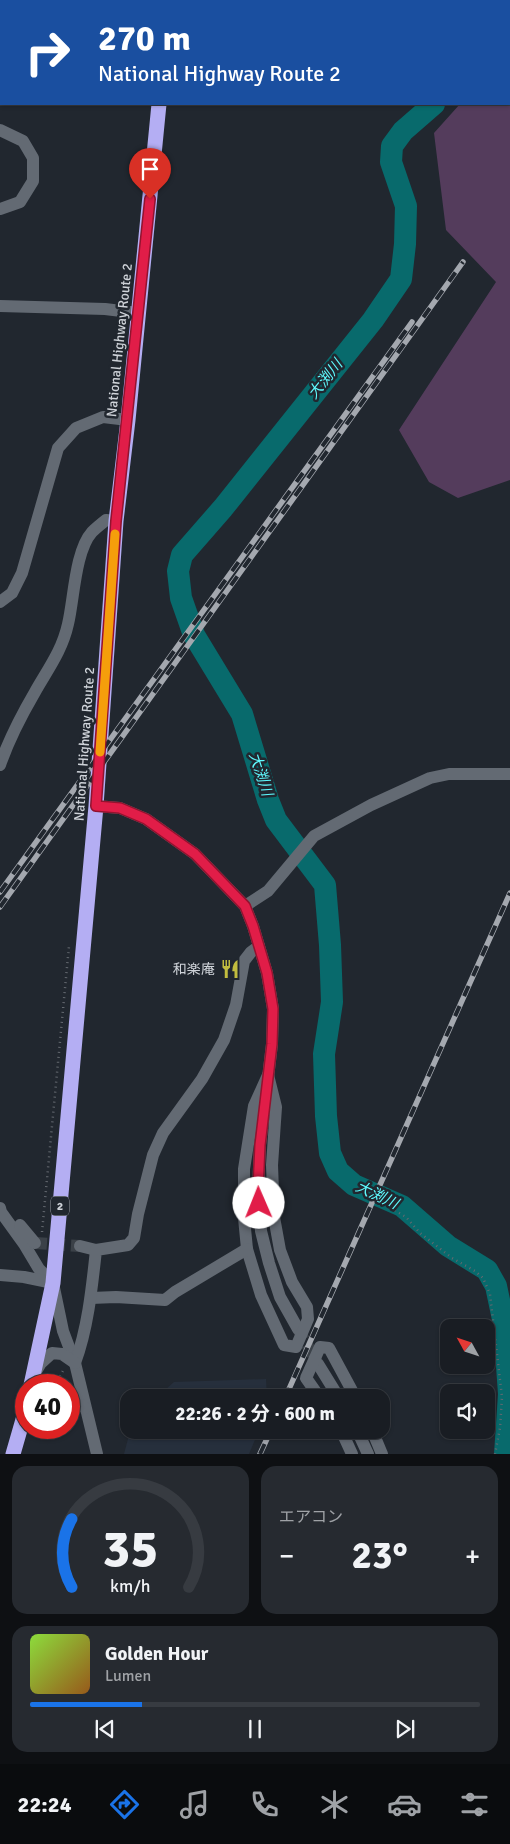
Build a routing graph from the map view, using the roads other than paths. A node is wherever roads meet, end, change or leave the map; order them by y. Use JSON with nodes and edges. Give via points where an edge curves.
{"nodes":[{"id":1,"x":159,"y":105,"type":"edge"},
{"id":2,"x":0,"y":130,"type":"edge"},
{"id":3,"x":0,"y":209,"type":"edge"},
{"id":4,"x":0,"y":306,"type":"edge"},
{"id":5,"x":138,"y":313,"type":"junction"},
{"id":6,"x":128,"y":420,"type":"junction"},
{"id":7,"x":116,"y":521,"type":"junction"},
{"id":8,"x":0,"y":602,"type":"edge"},
{"id":9,"x":0,"y":765,"type":"edge"},
{"id":10,"x":510,"y":774,"type":"edge"},
{"id":11,"x":96,"y":806,"type":"junction"},
{"id":12,"x":245,"y":906,"type":"junction"},
{"id":13,"x":259,"y":946,"type":"junction"},
{"id":14,"x":268,"y":1075,"type":"junction"},
{"id":15,"x":0,"y":1202,"type":"edge"},
{"id":16,"x":0,"y":1208,"type":"edge"},
{"id":17,"x":34,"y":1243,"type":"dead end"},
{"id":18,"x":80,"y":1246,"type":"tunnel mouth"},
{"id":19,"x":247,"y":1249,"type":"junction"},
{"id":20,"x":96,"y":1250,"type":"junction"},
{"id":21,"x":0,"y":1275,"type":"edge"},
{"id":22,"x":53,"y":1283,"type":"junction"},
{"id":23,"x":91,"y":1298,"type":"junction"},
{"id":24,"x":298,"y":1329,"type":"tunnel mouth"},
{"id":25,"x":318,"y":1364,"type":"tunnel mouth"},
{"id":26,"x":70,"y":1365,"type":"junction"},
{"id":27,"x":33,"y":1374,"type":"edge"},
{"id":28,"x":35,"y":1374,"type":"edge"},
{"id":29,"x":314,"y":1389,"type":"edge"},
{"id":30,"x":333,"y":1389,"type":"edge"},
{"id":31,"x":351,"y":1389,"type":"edge"},
{"id":32,"x":80,"y":1404,"type":"edge"},
{"id":33,"x":85,"y":1408,"type":"junction"},
{"id":34,"x":17,"y":1439,"type":"edge"},
{"id":35,"x":344,"y":1439,"type":"edge"},
{"id":36,"x":361,"y":1439,"type":"edge"},
{"id":37,"x":376,"y":1439,"type":"edge"},
{"id":38,"x":13,"y":1454,"type":"edge"},
{"id":39,"x":97,"y":1454,"type":"edge"},
{"id":40,"x":352,"y":1454,"type":"edge"},
{"id":41,"x":368,"y":1454,"type":"edge"},
{"id":42,"x":382,"y":1454,"type":"edge"}],
"edges":[{"from":1,"to":5,"type":"highway","name":"National Highway Route 2","number":"2"},
{"from":2,"to":3,"type":"street","via":[[23,141],[34,158],[33,181],[20,202]]},
{"from":4,"to":5,"type":"street"},
{"from":5,"to":6,"type":"highway","name":"National Highway Route 2","number":"2"},
{"from":6,"to":7,"type":"highway","name":"National Highway Route 2","number":"2"},
{"from":6,"to":8,"type":"street","via":[[103,417],[76,428],[58,448],[22,573],[12,593]]},
{"from":7,"to":9,"type":"street","via":[[106,520],[90,533],[80,556],[63,643],[9,741]]},
{"from":7,"to":11,"type":"highway","name":"National Highway Route 2","number":"2"},
{"from":10,"to":12,"type":"street","via":[[449,774],[430,778],[371,805],[314,836],[268,891]]},
{"from":11,"to":12,"type":"street","via":[[120,808],[146,819],[195,854]]},
{"from":11,"to":22,"type":"highway","name":"National Highway Route 2","number":"2"},
{"from":12,"to":13,"type":"street"},
{"from":13,"to":14,"type":"street","via":[[273,1009]]},
{"from":13,"to":20,"type":"street","via":[[244,961],[236,1005],[224,1040],[160,1140],[134,1238],[128,1245]]},
{"from":14,"to":19,"type":"street","via":[[254,1106],[244,1169]]},
{"from":14,"to":19,"type":"street","via":[[276,1107],[272,1165],[274,1218],[280,1250],[292,1282],[307,1307],[308,1319],[296,1347],[284,1345],[261,1295]]},
{"from":14,"to":24,"type":"street","via":[[258,1189],[261,1231],[280,1296]]},
{"from":15,"to":17,"type":"street"},
{"from":16,"to":22,"type":"street","via":[[39,1269]]},
{"from":18,"to":20,"type":"street"},
{"from":19,"to":23,"type":"street","via":[[165,1300]]},
{"from":20,"to":23,"type":"street"},
{"from":21,"to":22,"type":"street"},
{"from":22,"to":26,"type":"street"},
{"from":22,"to":27,"type":"highway","name":"National Highway Route 2","number":"2"},
{"from":23,"to":26,"type":"street","via":[[79,1352]]},
{"from":25,"to":30,"type":"street"},
{"from":26,"to":28,"type":"street","via":[[62,1354],[52,1353]]},
{"from":26,"to":33,"type":"street"},
{"from":29,"to":31,"type":"street","via":[[306,1378],[320,1347],[329,1348]]},
{"from":32,"to":33,"type":"street"},
{"from":33,"to":39,"type":"street"},
{"from":34,"to":38,"type":"highway"},
{"from":35,"to":40,"type":"street"},
{"from":36,"to":41,"type":"street"},
{"from":37,"to":42,"type":"street"}]}
